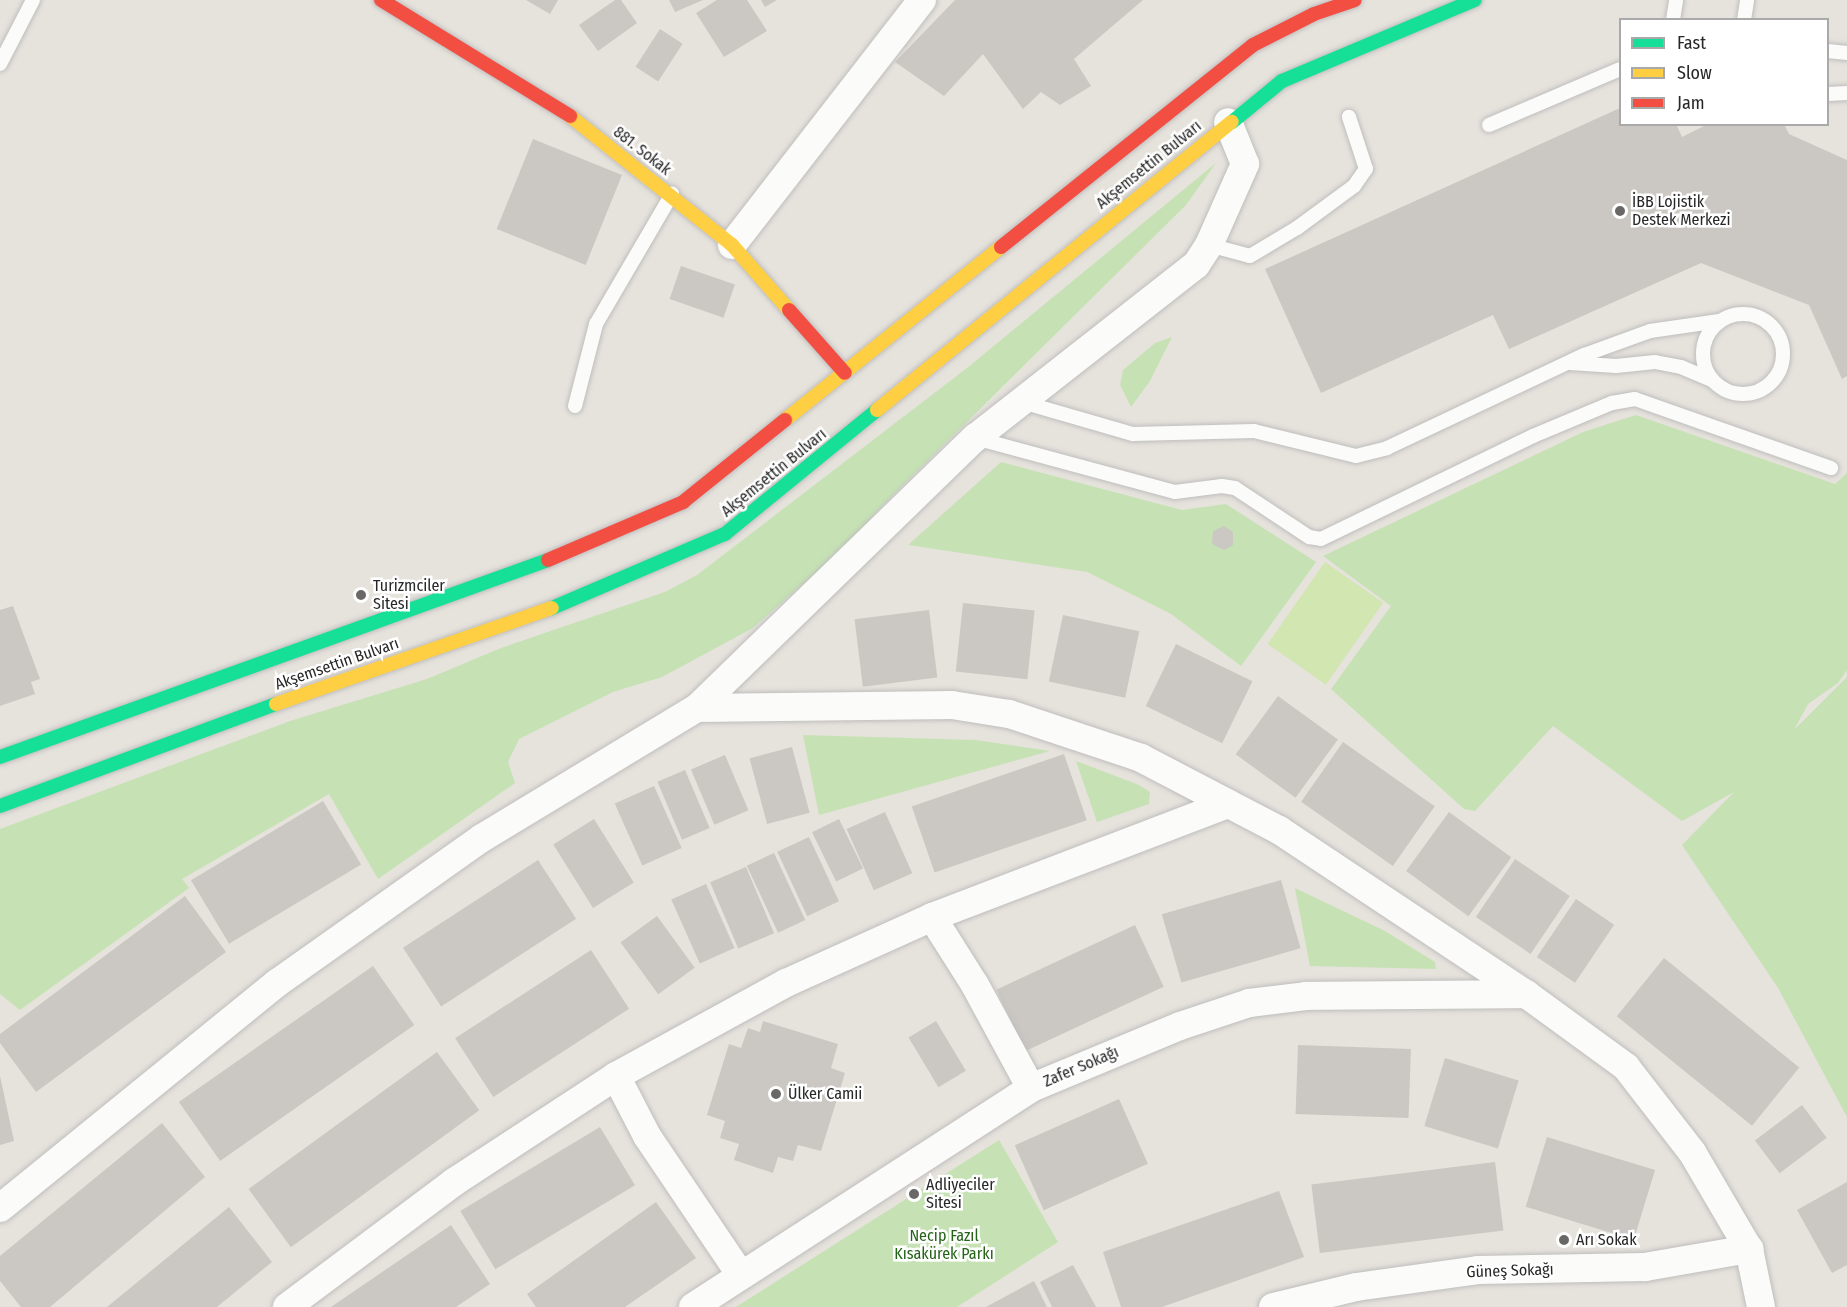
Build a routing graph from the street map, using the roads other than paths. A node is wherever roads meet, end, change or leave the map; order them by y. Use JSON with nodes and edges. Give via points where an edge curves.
{"nodes":[{"id":1,"x":33,"y":0,"type":"edge"},
{"id":2,"x":381,"y":0,"type":"edge"},
{"id":3,"x":922,"y":0,"type":"edge"},
{"id":4,"x":1355,"y":0,"type":"edge"},
{"id":5,"x":1475,"y":0,"type":"edge"},
{"id":6,"x":1676,"y":0,"type":"edge"},
{"id":7,"x":1747,"y":0,"type":"edge"},
{"id":8,"x":1673,"y":18,"type":"edge"},
{"id":9,"x":1744,"y":18,"type":"edge"},
{"id":10,"x":0,"y":64,"type":"edge"},
{"id":11,"x":1619,"y":69,"type":"edge"},
{"id":12,"x":1847,"y":93,"type":"edge"},
{"id":13,"x":1829,"y":94,"type":"edge"},
{"id":14,"x":1226,"y":117,"type":"junction"},
{"id":15,"x":1349,"y":117,"type":"dead end"},
{"id":16,"x":1489,"y":125,"type":"dead end"},
{"id":17,"x":672,"y":194,"type":"junction"},
{"id":18,"x":732,"y":245,"type":"junction"},
{"id":19,"x":1209,"y":245,"type":"junction"},
{"id":20,"x":1719,"y":321,"type":"junction"},
{"id":21,"x":1569,"y":363,"type":"junction"},
{"id":22,"x":845,"y":373,"type":"junction"},
{"id":23,"x":1712,"y":380,"type":"junction"},
{"id":24,"x":859,"y":387,"type":"dead end"},
{"id":25,"x":1022,"y":402,"type":"junction"},
{"id":26,"x":575,"y":406,"type":"dead end"},
{"id":27,"x":975,"y":438,"type":"junction"},
{"id":28,"x":1831,"y":468,"type":"dead end"},
{"id":29,"x":697,"y":708,"type":"junction"},
{"id":30,"x":0,"y":757,"type":"edge"},
{"id":31,"x":1228,"y":804,"type":"junction"},
{"id":32,"x":0,"y":806,"type":"edge"},
{"id":33,"x":932,"y":917,"type":"junction"},
{"id":34,"x":1526,"y":994,"type":"junction"},
{"id":35,"x":616,"y":1076,"type":"junction"},
{"id":36,"x":1031,"y":1088,"type":"junction"},
{"id":37,"x":0,"y":1208,"type":"edge"},
{"id":38,"x":1749,"y":1250,"type":"junction"},
{"id":39,"x":741,"y":1274,"type":"junction"},
{"id":40,"x":287,"y":1307,"type":"edge"},
{"id":41,"x":693,"y":1307,"type":"edge"},
{"id":42,"x":1273,"y":1307,"type":"edge"},
{"id":43,"x":1761,"y":1307,"type":"edge"}],
"edges":[{"from":1,"to":10,"type":"lane"},
{"from":2,"to":17,"type":"main road","name":"881. Sokak","via":[[572,117]]},
{"from":3,"to":18,"type":"street"},
{"from":4,"to":22,"type":"main road","name":"Akşemsettin Bulvarı","via":[[1314,14],[1253,45],[1205,90]]},
{"from":5,"to":14,"type":"main road","name":"Akşemsettin Bulvarı","via":[[1328,59],[1282,81]]},
{"from":6,"to":8,"type":"lane"},
{"from":7,"to":9,"type":"lane"},
{"from":11,"to":16,"type":"lane"},
{"from":12,"to":13,"type":"lane"},
{"from":14,"to":19,"type":"street","via":[[1245,164]]},
{"from":14,"to":32,"type":"main road","name":"Akşemsettin Bulvarı","via":[[875,404],[725,534],[566,603],[138,752]]},
{"from":15,"to":19,"type":"lane","via":[[1366,169],[1354,186],[1297,228],[1250,256]]},
{"from":17,"to":18,"type":"main road","name":"881. Sokak"},
{"from":17,"to":26,"type":"lane","via":[[596,324]]},
{"from":18,"to":22,"type":"main road","name":"881. Sokak"},
{"from":19,"to":25,"type":"street","via":[[1196,266]]},
{"from":20,"to":21,"type":"lane","via":[[1650,331]]},
{"from":20,"to":23,"type":"lane","via":[[1710,330],[1702,355]]},
{"from":20,"to":23,"type":"lane","via":[[1744,314],[1757,316],[1777,333],[1782,359],[1771,382],[1754,392],[1734,393]]},
{"from":21,"to":23,"type":"lane","via":[[1616,366],[1656,362]]},
{"from":21,"to":25,"type":"lane","via":[[1387,448],[1356,456],[1254,431],[1133,434]]},
{"from":22,"to":24,"type":"main road","name":"881. Sokak"},
{"from":22,"to":30,"type":"main road","name":"Akşemsettin Bulvarı","via":[[683,501],[631,528]]},
{"from":25,"to":27,"type":"street"},
{"from":27,"to":28,"type":"lane","via":[[1174,492],[1235,488],[1309,537],[1321,539],[1533,436],[1612,403],[1635,399]]},
{"from":27,"to":29,"type":"street"},
{"from":29,"to":31,"type":"street","via":[[952,705],[1009,714],[1141,758]]},
{"from":29,"to":37,"type":"street","via":[[482,838],[287,976]]},
{"from":31,"to":33,"type":"street"},
{"from":31,"to":34,"type":"street","via":[[1328,861]]},
{"from":33,"to":35,"type":"street","via":[[786,983]]},
{"from":33,"to":36,"type":"street","via":[[975,985]]},
{"from":34,"to":36,"type":"street","name":"Zafer Sokağı","via":[[1306,996],[1249,1003],[1180,1026]]},
{"from":34,"to":38,"type":"street","via":[[1626,1067],[1692,1152]]},
{"from":35,"to":39,"type":"street","via":[[647,1136]]},
{"from":35,"to":40,"type":"street","via":[[454,1182]]},
{"from":36,"to":39,"type":"street","name":"Zafer Sokağı"},
{"from":38,"to":42,"type":"street","name":"Güneş Sokağı","via":[[1644,1267],[1478,1270],[1356,1287]]},
{"from":38,"to":43,"type":"street"},
{"from":39,"to":41,"type":"street","name":"Zafer Sokağı"}]}
